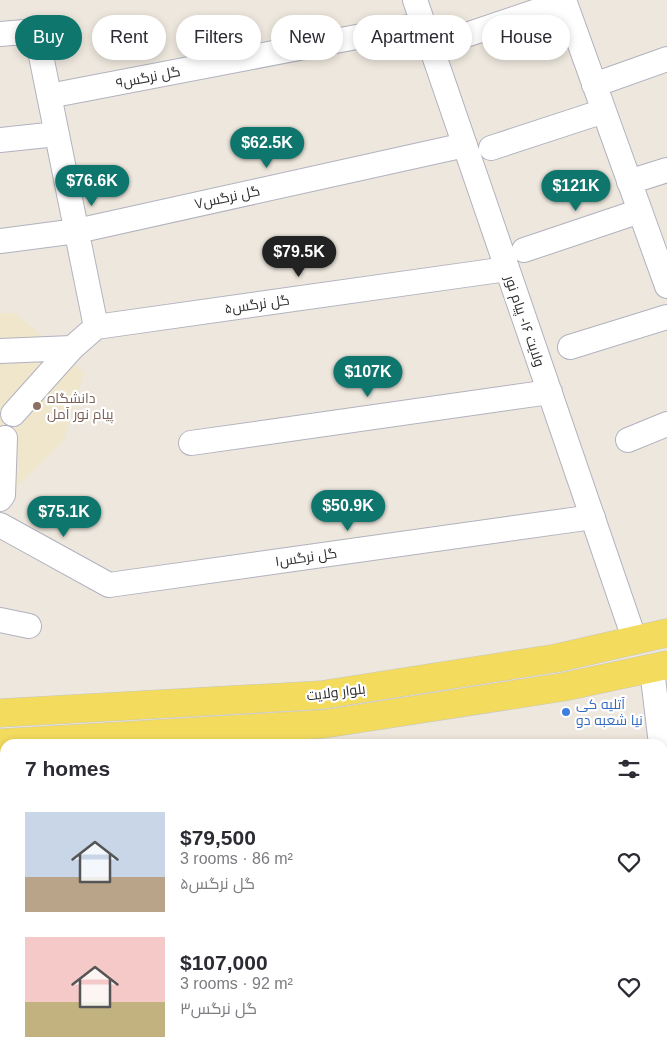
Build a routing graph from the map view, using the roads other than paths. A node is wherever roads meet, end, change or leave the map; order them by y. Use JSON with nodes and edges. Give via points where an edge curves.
{"nodes":[{"id":1,"x":415,"y":0,"type":"edge"},
{"id":2,"x":564,"y":1,"type":"edge"},
{"id":3,"x":421,"y":15,"type":"edge"},
{"id":4,"x":472,"y":33,"type":"edge"},
{"id":5,"x":0,"y":34,"type":"edge"},
{"id":6,"x":353,"y":38,"type":"edge"},
{"id":7,"x":667,"y":59,"type":"edge"},
{"id":8,"x":436,"y":60,"type":"edge"},
{"id":9,"x":594,"y":85,"type":"junction"},
{"id":10,"x":49,"y":96,"type":"junction"},
{"id":11,"x":604,"y":111,"type":"junction"},
{"id":12,"x":57,"y":134,"type":"junction"},
{"id":13,"x":0,"y":140,"type":"edge"},
{"id":14,"x":465,"y":145,"type":"junction"},
{"id":15,"x":491,"y":148,"type":"dead end"},
{"id":16,"x":667,"y":170,"type":"edge"},
{"id":17,"x":630,"y":182,"type":"junction"},
{"id":18,"x":640,"y":211,"type":"junction"},
{"id":19,"x":77,"y":230,"type":"junction"},
{"id":20,"x":0,"y":241,"type":"edge"},
{"id":21,"x":524,"y":250,"type":"dead end"},
{"id":22,"x":508,"y":268,"type":"junction"},
{"id":23,"x":667,"y":286,"type":"edge"},
{"id":24,"x":667,"y":317,"type":"edge"},
{"id":25,"x":96,"y":327,"type":"junction"},
{"id":26,"x":570,"y":347,"type":"dead end"},
{"id":27,"x":72,"y":348,"type":"junction"},
{"id":28,"x":0,"y":351,"type":"edge"},
{"id":29,"x":550,"y":392,"type":"junction"},
{"id":30,"x":667,"y":424,"type":"edge"},
{"id":31,"x":5,"y":426,"type":"edge"},
{"id":32,"x":628,"y":440,"type":"dead end"},
{"id":33,"x":191,"y":442,"type":"dead end"},
{"id":34,"x":0,"y":499,"type":"edge"},
{"id":35,"x":593,"y":517,"type":"junction"},
{"id":36,"x":0,"y":525,"type":"edge"},
{"id":37,"x":0,"y":620,"type":"edge"},
{"id":38,"x":29,"y":626,"type":"dead end"},
{"id":39,"x":667,"y":633,"type":"edge"},
{"id":40,"x":635,"y":641,"type":"junction"},
{"id":41,"x":660,"y":668,"type":"edge"},
{"id":42,"x":0,"y":713,"type":"edge"},
{"id":43,"x":125,"y":739,"type":"edge"},
{"id":44,"x":660,"y":739,"type":"edge"}],
"edges":[{"from":1,"to":3,"type":"street","name":"ولایت ۱۶- پیام نور"},
{"from":2,"to":4,"type":"street"},
{"from":2,"to":9,"type":"street"},
{"from":5,"to":10,"type":"street","via":[[36,31]]},
{"from":6,"to":10,"type":"street","name":"گل نرگس۹"},
{"from":7,"to":9,"type":"street"},
{"from":8,"to":14,"type":"street","name":"ولایت ۱۶- پیام نور"},
{"from":9,"to":11,"type":"street"},
{"from":10,"to":12,"type":"street"},
{"from":11,"to":15,"type":"street"},
{"from":11,"to":17,"type":"street"},
{"from":12,"to":13,"type":"street"},
{"from":12,"to":19,"type":"street"},
{"from":14,"to":19,"type":"street","name":"گل نرگس۷"},
{"from":14,"to":22,"type":"street","name":"ولایت ۱۶- پیام نور"},
{"from":16,"to":17,"type":"street"},
{"from":17,"to":18,"type":"street"},
{"from":18,"to":21,"type":"street"},
{"from":18,"to":23,"type":"street"},
{"from":19,"to":20,"type":"street","name":"گل نرگس۷"},
{"from":19,"to":25,"type":"street"},
{"from":22,"to":25,"type":"street","name":"گل نرگس۵"},
{"from":22,"to":29,"type":"street","name":"ولایت ۱۶- پیام نور"},
{"from":24,"to":26,"type":"street"},
{"from":25,"to":27,"type":"street"},
{"from":27,"to":28,"type":"street"},
{"from":27,"to":31,"type":"street"},
{"from":29,"to":33,"type":"street"},
{"from":29,"to":35,"type":"street","name":"ولایت ۱۶- پیام نور"},
{"from":30,"to":32,"type":"street"},
{"from":31,"to":34,"type":"street","via":[[3,495]]},
{"from":35,"to":36,"type":"street","name":"گل نرگس۱","via":[[109,584]]},
{"from":35,"to":40,"type":"street","name":"ولایت ۱۶- پیام نور"},
{"from":37,"to":38,"type":"street"},
{"from":39,"to":40,"type":"main road","name":"بلوار ولایت"},
{"from":40,"to":42,"type":"main road","name":"بلوار ولایت","via":[[557,658],[321,695]]},
{"from":41,"to":43,"type":"main road","via":[[445,707],[324,724]]},
{"from":41,"to":44,"type":"street"}]}
